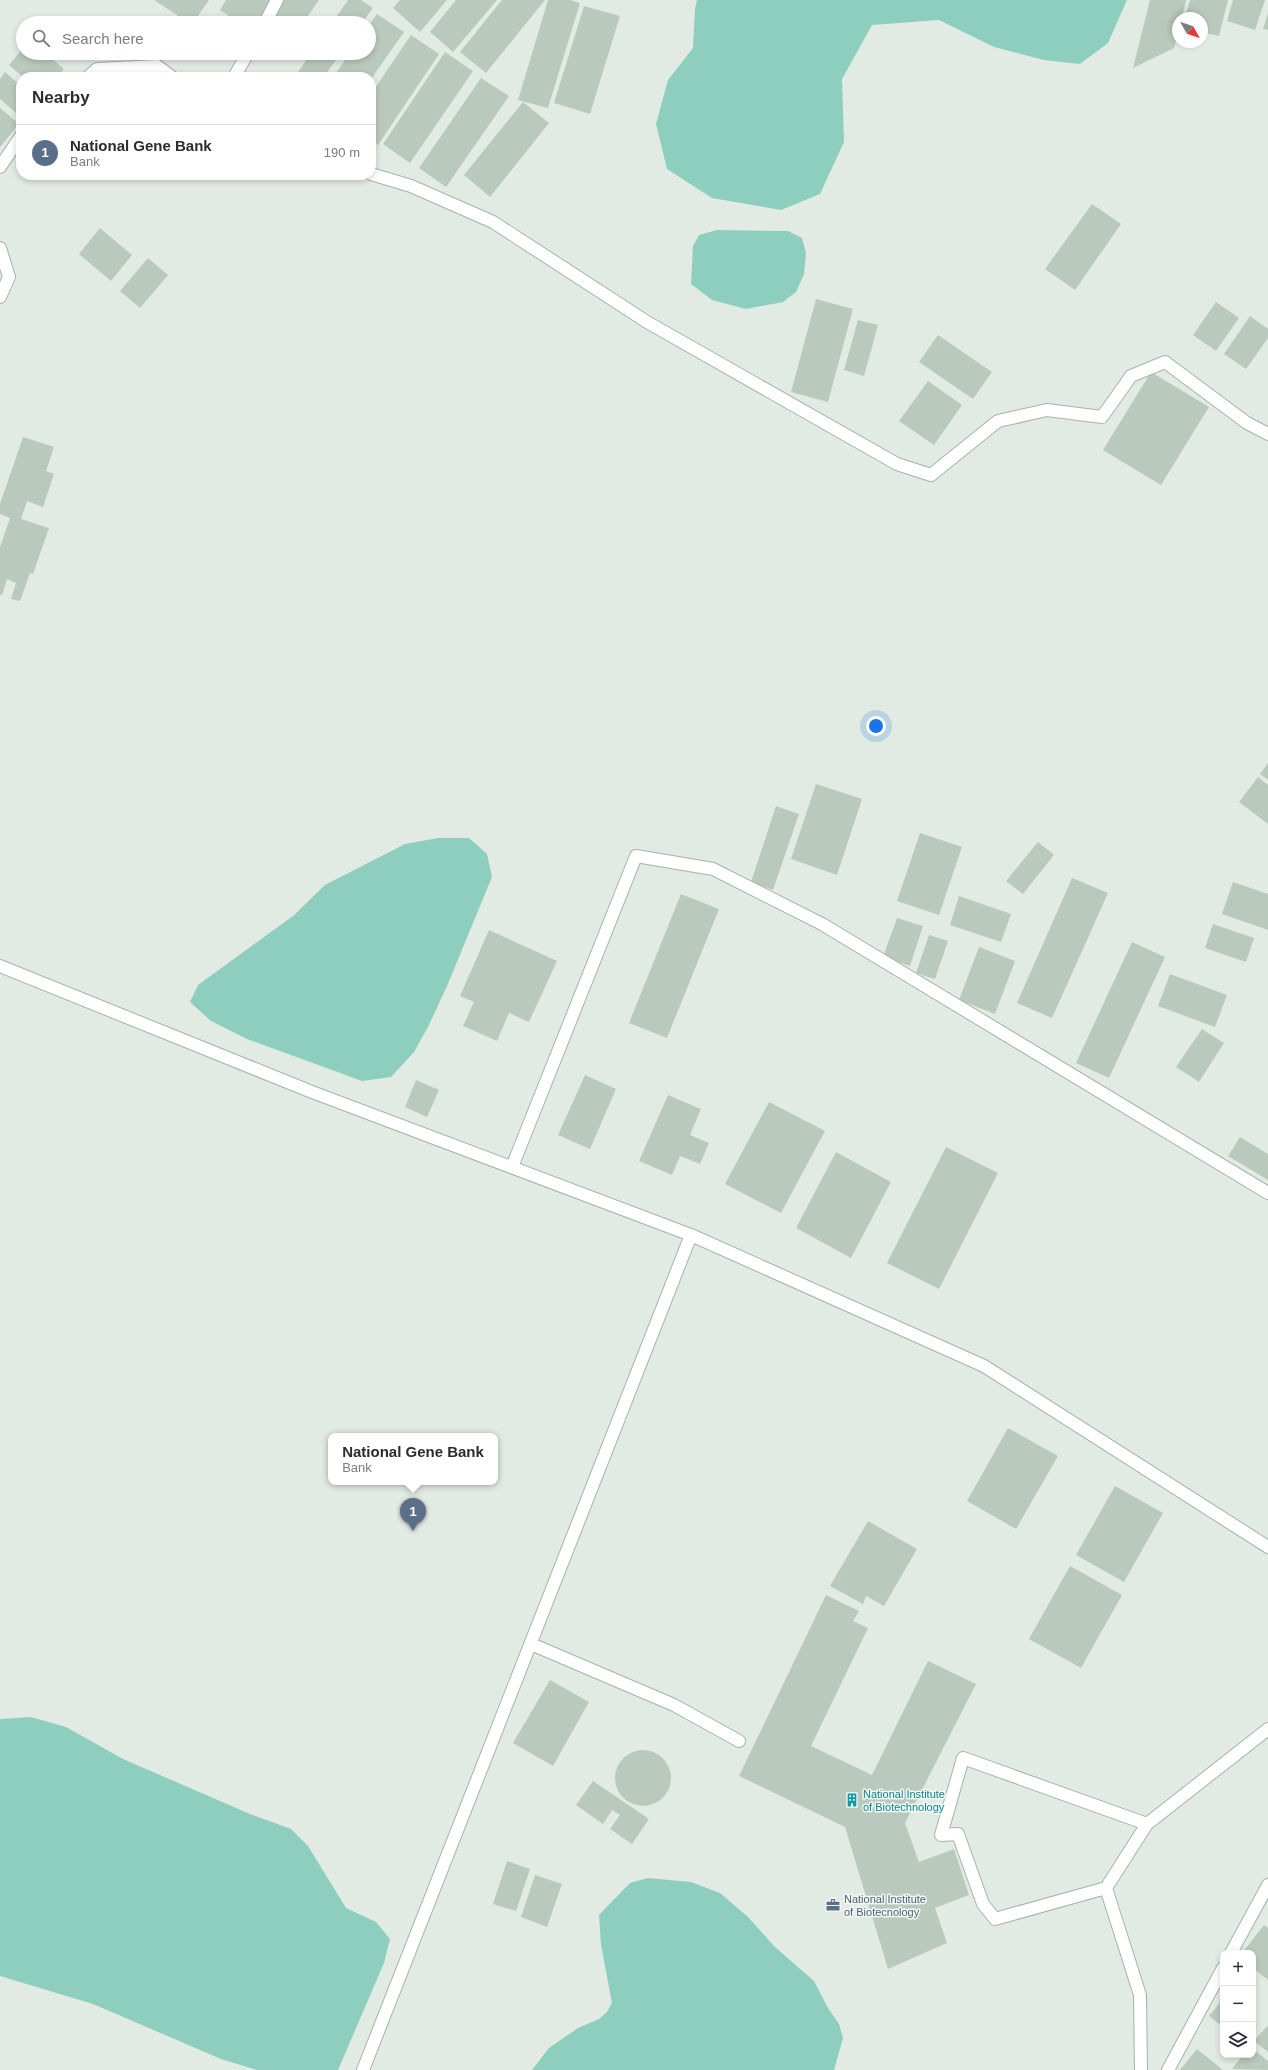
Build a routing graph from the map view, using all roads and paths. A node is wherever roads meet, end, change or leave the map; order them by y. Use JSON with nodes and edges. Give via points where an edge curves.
{"nodes":[{"id":1,"x":277,"y":0,"type":"edge"},
{"id":2,"x":269,"y":16,"type":"edge"},
{"id":3,"x":244,"y":60,"type":"edge"},
{"id":4,"x":94,"y":72,"type":"edge"},
{"id":5,"x":165,"y":72,"type":"edge"},
{"id":6,"x":237,"y":72,"type":"edge"},
{"id":7,"x":16,"y":143,"type":"edge"},
{"id":8,"x":0,"y":167,"type":"edge"},
{"id":9,"x":376,"y":176,"type":"edge"},
{"id":10,"x":0,"y":248,"type":"edge"},
{"id":11,"x":0,"y":297,"type":"edge"},
{"id":12,"x":1268,"y":434,"type":"edge"},
{"id":13,"x":0,"y":966,"type":"edge"},
{"id":14,"x":512,"y":1167,"type":"junction"},
{"id":15,"x":1268,"y":1193,"type":"edge"},
{"id":16,"x":691,"y":1235,"type":"junction"},
{"id":17,"x":1268,"y":1547,"type":"edge"},
{"id":18,"x":531,"y":1644,"type":"junction"},
{"id":19,"x":1268,"y":1729,"type":"edge"},
{"id":20,"x":738,"y":1741,"type":"dead end"},
{"id":21,"x":1147,"y":1824,"type":"junction"},
{"id":22,"x":1268,"y":1885,"type":"edge"},
{"id":23,"x":1106,"y":1888,"type":"junction"},
{"id":24,"x":1233,"y":1950,"type":"edge"},
{"id":25,"x":1220,"y":1974,"type":"edge"},
{"id":26,"x":363,"y":2070,"type":"edge"},
{"id":27,"x":1141,"y":2070,"type":"edge"},
{"id":28,"x":1168,"y":2070,"type":"edge"}],
"edges":[{"from":1,"to":2,"type":"street"},
{"from":3,"to":6,"type":"street"},
{"from":4,"to":5,"type":"street","via":[[97,69],[157,66]]},
{"from":7,"to":8,"type":"street"},
{"from":9,"to":12,"type":"street","via":[[411,186],[493,222],[654,326],[897,464],[931,475],[998,421],[1047,410],[1102,418],[1131,376],[1164,362],[1247,423]]},
{"from":10,"to":11,"type":"street","via":[[9,277]]},
{"from":13,"to":14,"type":"street","via":[[312,1092]]},
{"from":14,"to":15,"type":"street","via":[[636,856],[713,869],[822,924]]},
{"from":14,"to":16,"type":"street"},
{"from":16,"to":17,"type":"street","via":[[984,1366]]},
{"from":16,"to":18,"type":"street"},
{"from":18,"to":20,"type":"street","via":[[674,1705]]},
{"from":18,"to":26,"type":"street"},
{"from":19,"to":21,"type":"street"},
{"from":21,"to":23,"type":"street"},
{"from":21,"to":23,"type":"street","via":[[963,1758],[941,1835],[958,1834],[983,1904],[995,1919]]},
{"from":22,"to":24,"type":"street"},
{"from":23,"to":27,"type":"street","via":[[1140,1995]]},
{"from":25,"to":28,"type":"street"}]}
